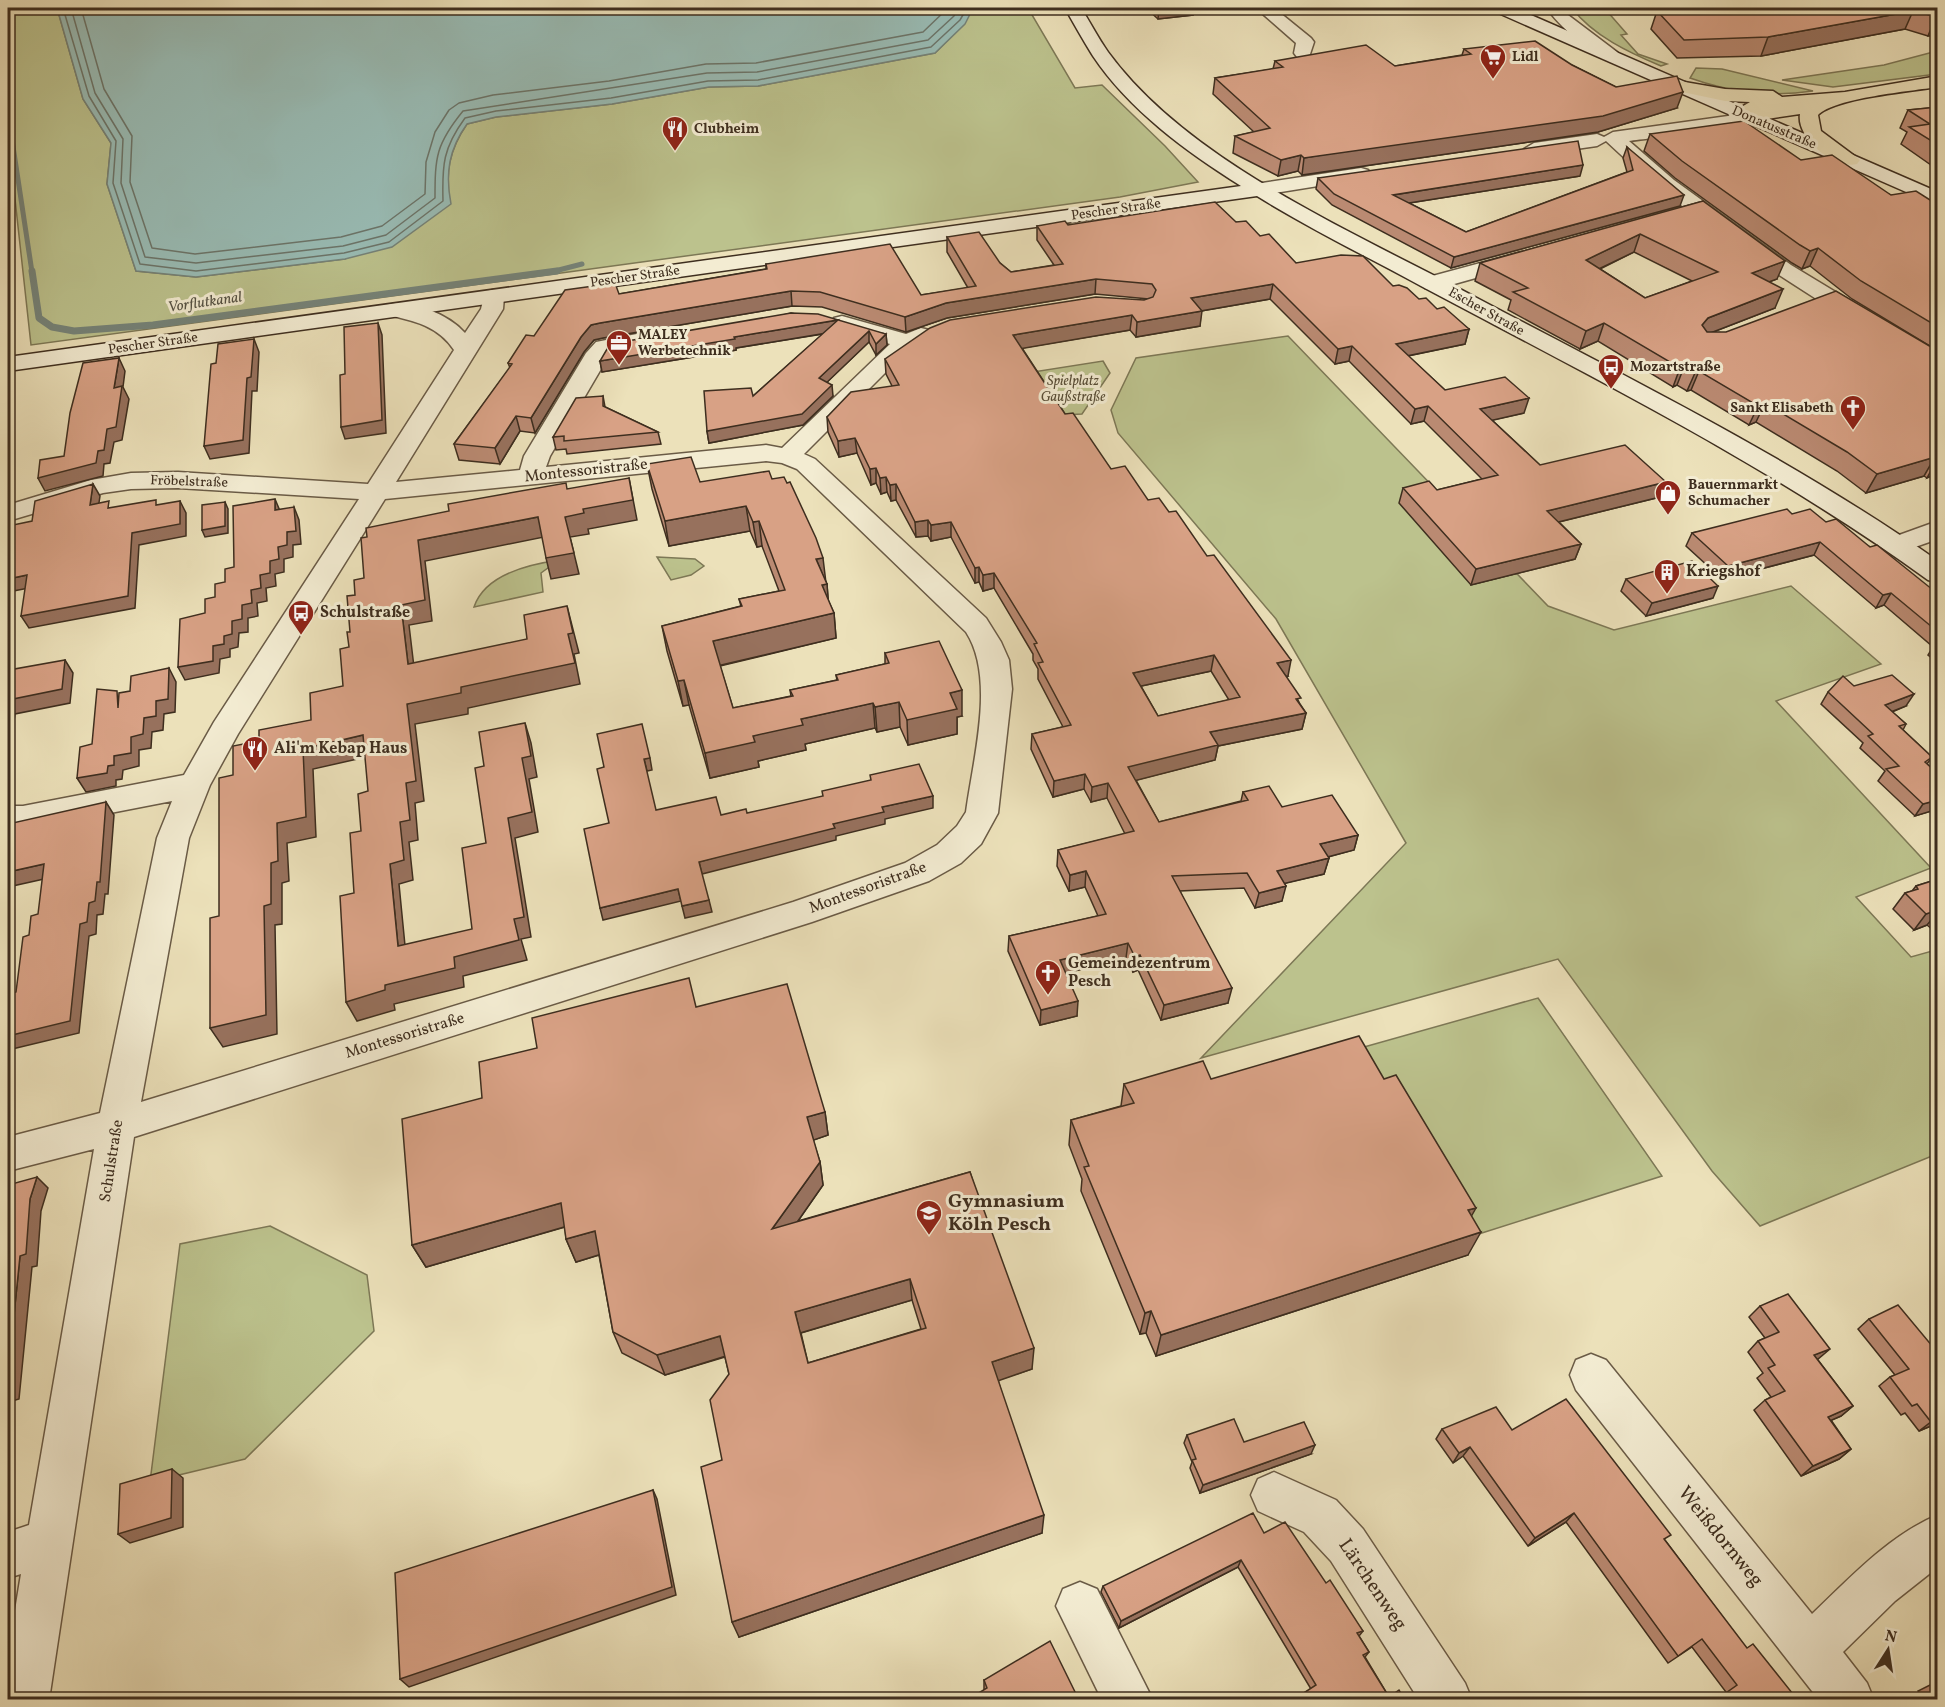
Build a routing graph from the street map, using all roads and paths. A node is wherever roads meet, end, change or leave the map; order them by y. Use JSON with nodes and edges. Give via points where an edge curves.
{"nodes":[{"id":1,"x":1073,"y":8,"type":"edge"},
{"id":2,"x":1264,"y":8,"type":"edge"},
{"id":3,"x":1503,"y":8,"type":"edge"},
{"id":4,"x":1554,"y":8,"type":"edge"},
{"id":5,"x":1304,"y":53,"type":"edge"},
{"id":6,"x":1611,"y":56,"type":"junction"},
{"id":7,"x":1938,"y":81,"type":"edge"},
{"id":8,"x":1679,"y":86,"type":"junction"},
{"id":9,"x":1841,"y":97,"type":"junction"},
{"id":10,"x":1817,"y":106,"type":"junction"},
{"id":11,"x":1747,"y":116,"type":"junction"},
{"id":12,"x":1605,"y":139,"type":"junction"},
{"id":13,"x":1517,"y":152,"type":"edge"},
{"id":14,"x":1850,"y":160,"type":"junction"},
{"id":15,"x":1378,"y":172,"type":"edge"},
{"id":16,"x":1262,"y":189,"type":"junction"},
{"id":17,"x":1938,"y":200,"type":"edge"},
{"id":18,"x":1700,"y":209,"type":"junction"},
{"id":19,"x":1678,"y":214,"type":"edge"},
{"id":20,"x":1546,"y":251,"type":"edge"},
{"id":21,"x":1433,"y":283,"type":"junction"},
{"id":22,"x":493,"y":297,"type":"junction"},
{"id":23,"x":1826,"y":298,"type":"junction"},
{"id":24,"x":1805,"y":306,"type":"edge"},
{"id":25,"x":396,"y":310,"type":"junction"},
{"id":26,"x":820,"y":316,"type":"edge"},
{"id":27,"x":939,"y":329,"type":"edge"},
{"id":28,"x":678,"y":334,"type":"edge"},
{"id":29,"x":907,"y":342,"type":"junction"},
{"id":30,"x":466,"y":350,"type":"junction"},
{"id":31,"x":8,"y":364,"type":"edge"},
{"id":32,"x":1938,"y":364,"type":"edge"},
{"id":33,"x":788,"y":456,"type":"junction"},
{"id":34,"x":530,"y":477,"type":"junction"},
{"id":35,"x":375,"y":492,"type":"junction"},
{"id":36,"x":8,"y":513,"type":"edge"},
{"id":37,"x":1938,"y":529,"type":"edge"},
{"id":38,"x":1898,"y":545,"type":"junction"},
{"id":39,"x":1938,"y":574,"type":"edge"},
{"id":40,"x":194,"y":785,"type":"junction"},
{"id":41,"x":8,"y":818,"type":"edge"},
{"id":42,"x":117,"y":1126,"type":"junction"},
{"id":43,"x":8,"y":1155,"type":"edge"},
{"id":44,"x":1591,"y":1374,"type":"dead end"},
{"id":45,"x":1274,"y":1495,"type":"dead end"},
{"id":46,"x":1938,"y":1538,"type":"edge"},
{"id":47,"x":50,"y":1542,"type":"junction"},
{"id":48,"x":8,"y":1554,"type":"edge"},
{"id":49,"x":1080,"y":1606,"type":"dead end"},
{"id":50,"x":1810,"y":1650,"type":"junction"},
{"id":51,"x":24,"y":1700,"type":"edge"},
{"id":52,"x":1129,"y":1700,"type":"edge"},
{"id":53,"x":1448,"y":1700,"type":"edge"},
{"id":54,"x":1850,"y":1700,"type":"edge"}],
"edges":[{"from":1,"to":16,"type":"street","name":"Escher Straße","via":[[1097,51],[1118,77],[1179,131]]},
{"from":2,"to":5,"type":"street","via":[[1305,42]]},
{"from":3,"to":6,"type":"street","name":"Donatusstraße"},
{"from":4,"to":6,"type":"street","name":"Donatusstraße","via":[[1561,18]]},
{"from":6,"to":8,"type":"street","name":"Donatusstraße"},
{"from":7,"to":9,"type":"highway"},
{"from":8,"to":9,"type":"highway","via":[[1738,96]]},
{"from":8,"to":11,"type":"street","name":"Donatusstraße"},
{"from":9,"to":10,"type":"highway"},
{"from":9,"to":11,"type":"highway","via":[[1758,105],[1747,109]]},
{"from":10,"to":11,"type":"highway"},
{"from":10,"to":14,"type":"highway","via":[[1807,118],[1811,130]]},
{"from":11,"to":12,"type":"street"},
{"from":11,"to":14,"type":"street","name":"Donatusstraße"},
{"from":12,"to":13,"type":"street"},
{"from":12,"to":18,"type":"street"},
{"from":14,"to":17,"type":"street","name":"Donatusstraße"},
{"from":15,"to":16,"type":"street","name":"Pescher Straße"},
{"from":16,"to":21,"type":"street","name":"Escher Straße"},
{"from":16,"to":22,"type":"street","name":"Pescher Straße"},
{"from":18,"to":19,"type":"street"},
{"from":18,"to":23,"type":"street"},
{"from":20,"to":21,"type":"street"},
{"from":21,"to":38,"type":"street","name":"Escher Straße","via":[[1700,425]]},
{"from":22,"to":25,"type":"street","name":"Pescher Straße"},
{"from":22,"to":30,"type":"street","name":"Schulstraße","via":[[492,309]]},
{"from":23,"to":24,"type":"street"},
{"from":23,"to":32,"type":"street"},
{"from":25,"to":30,"type":"street","via":[[431,317],[456,334]]},
{"from":25,"to":31,"type":"street","name":"Pescher Straße"},
{"from":26,"to":29,"type":"street"},
{"from":27,"to":29,"type":"street"},
{"from":28,"to":34,"type":"street","via":[[604,347],[537,456]]},
{"from":29,"to":33,"type":"street","via":[[890,354]]},
{"from":30,"to":35,"type":"street","name":"Schulstraße"},
{"from":33,"to":34,"type":"street","name":"Montessoristraße","via":[[766,453]]},
{"from":33,"to":42,"type":"street","name":"Montessoristraße","via":[[806,464],[975,625],[987,642],[994,660],[997,689],[982,813],[969,835],[949,854],[917,872],[811,909]]},
{"from":34,"to":35,"type":"street","name":"Montessoristraße"},
{"from":35,"to":36,"type":"street","name":"Fröbelstraße","via":[[178,480],[131,481]]},
{"from":35,"to":40,"type":"street","name":"Schulstraße"},
{"from":37,"to":38,"type":"street"},
{"from":38,"to":39,"type":"street","name":"Escher Straße"},
{"from":40,"to":41,"type":"street"},
{"from":40,"to":42,"type":"street","name":"Schulstraße","via":[[173,838]]},
{"from":42,"to":43,"type":"street"},
{"from":42,"to":47,"type":"street","name":"Schulstraße"},
{"from":44,"to":50,"type":"street","name":"Weißdornweg"},
{"from":45,"to":53,"type":"street","name":"Lärchenweg","via":[[1320,1516],[1347,1545]]},
{"from":46,"to":50,"type":"street","via":[[1878,1584]]},
{"from":47,"to":48,"type":"street"},
{"from":47,"to":51,"type":"street","name":"Schulstraße"},
{"from":49,"to":52,"type":"street"},
{"from":50,"to":54,"type":"street","name":"Weißdornweg"}]}
